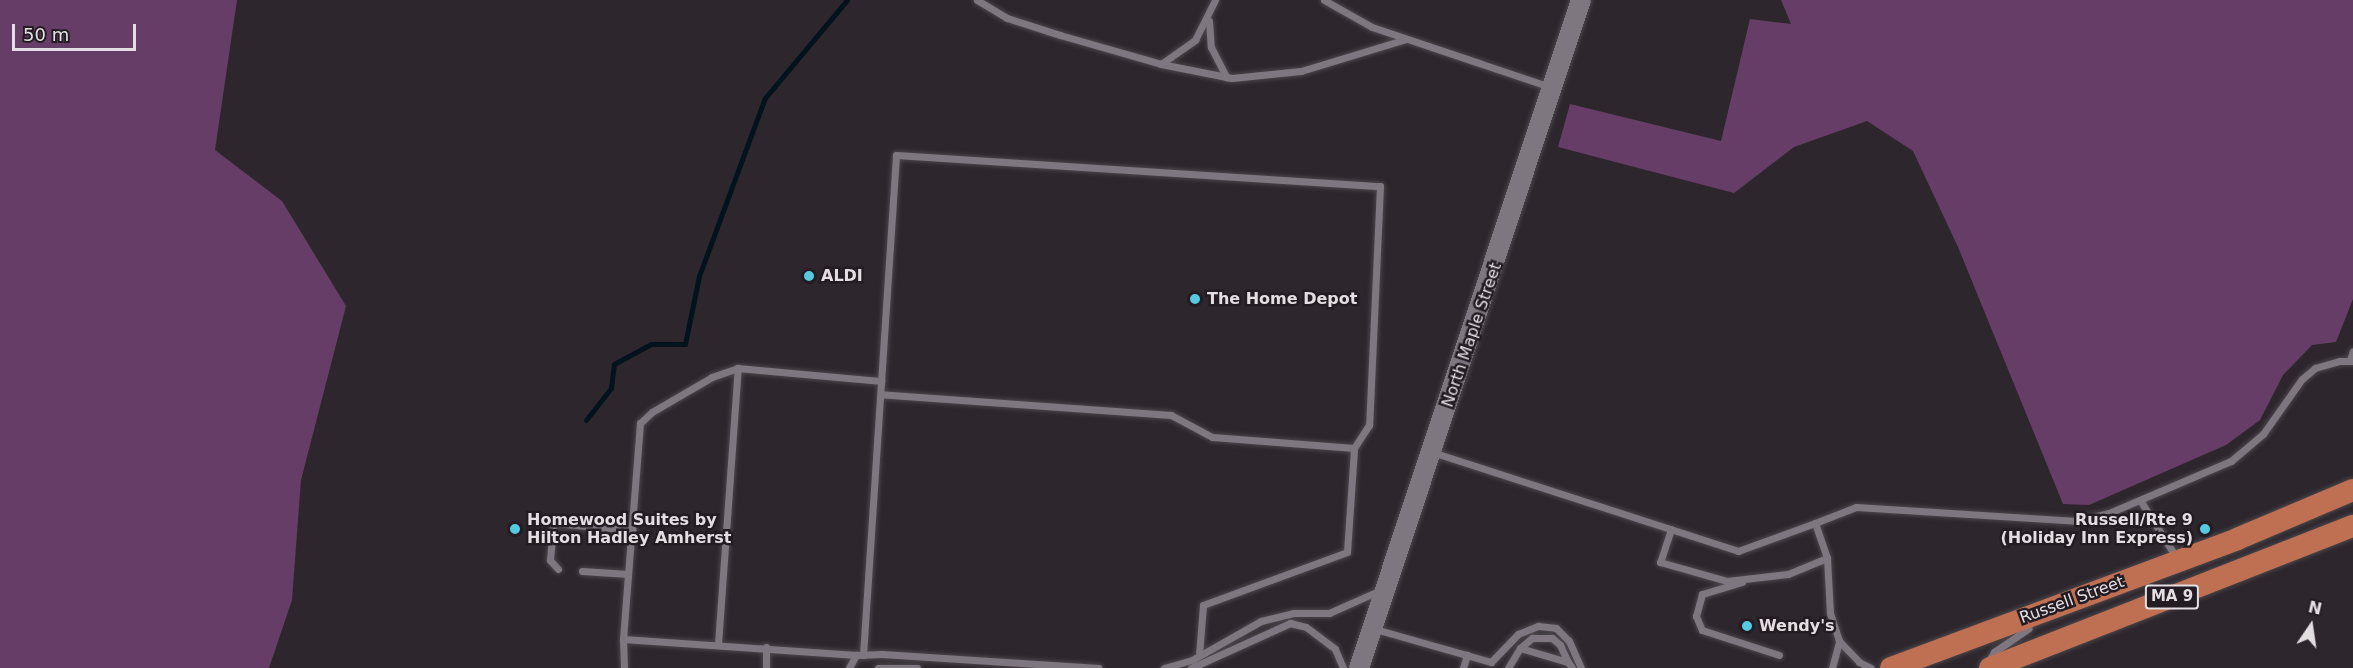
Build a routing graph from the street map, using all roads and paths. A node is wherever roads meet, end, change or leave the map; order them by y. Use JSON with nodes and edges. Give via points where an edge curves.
{"nodes":[{"id":1,"x":977,"y":0,"type":"edge"},
{"id":2,"x":1215,"y":0,"type":"edge"},
{"id":3,"x":1324,"y":0,"type":"edge"},
{"id":4,"x":1581,"y":0,"type":"edge"},
{"id":5,"x":1209,"y":18,"type":"junction"},
{"id":6,"x":1406,"y":39,"type":"junction"},
{"id":7,"x":1161,"y":64,"type":"junction"},
{"id":8,"x":1226,"y":77,"type":"junction"},
{"id":9,"x":1553,"y":88,"type":"junction"},
{"id":10,"x":2353,"y":351,"type":"edge"},
{"id":11,"x":2351,"y":361,"type":"edge"},
{"id":12,"x":738,"y":368,"type":"junction"},
{"id":13,"x":881,"y":381,"type":"junction"},
{"id":14,"x":881,"y":394,"type":"junction"},
{"id":15,"x":1354,"y":448,"type":"junction"},
{"id":16,"x":1432,"y":452,"type":"junction"},
{"id":17,"x":2353,"y":490,"type":"edge"},
{"id":18,"x":2140,"y":500,"type":"junction"},
{"id":19,"x":1815,"y":523,"type":"junction"},
{"id":20,"x":2353,"y":526,"type":"edge"},
{"id":21,"x":633,"y":530,"type":"junction"},
{"id":22,"x":1671,"y":530,"type":"junction"},
{"id":23,"x":1827,"y":558,"type":"junction"},
{"id":24,"x":2179,"y":561,"type":"junction"},
{"id":25,"x":558,"y":569,"type":"dead end"},
{"id":26,"x":582,"y":571,"type":"dead end"},
{"id":27,"x":628,"y":574,"type":"junction"},
{"id":28,"x":1747,"y":579,"type":"junction"},
{"id":29,"x":1386,"y":587,"type":"junction"},
{"id":30,"x":2071,"y":600,"type":"junction"},
{"id":31,"x":1373,"y":629,"type":"junction"},
{"id":32,"x":623,"y":639,"type":"junction"},
{"id":33,"x":1839,"y":641,"type":"junction"},
{"id":34,"x":718,"y":644,"type":"junction"},
{"id":35,"x":766,"y":647,"type":"junction"},
{"id":36,"x":1520,"y":648,"type":"junction"},
{"id":37,"x":859,"y":655,"type":"junction"},
{"id":38,"x":1467,"y":655,"type":"junction"},
{"id":39,"x":1779,"y":655,"type":"dead end"},
{"id":40,"x":1199,"y":656,"type":"junction"},
{"id":41,"x":2024,"y":661,"type":"edge"},
{"id":42,"x":1493,"y":665,"type":"edge"},
{"id":43,"x":1570,"y":665,"type":"edge"},
{"id":44,"x":624,"y":668,"type":"edge"},
{"id":45,"x":766,"y":668,"type":"edge"},
{"id":46,"x":849,"y":668,"type":"edge"},
{"id":47,"x":878,"y":668,"type":"edge"},
{"id":48,"x":917,"y":668,"type":"edge"},
{"id":49,"x":1099,"y":668,"type":"edge"},
{"id":50,"x":1164,"y":668,"type":"edge"},
{"id":51,"x":1191,"y":668,"type":"edge"},
{"id":52,"x":1343,"y":668,"type":"edge"},
{"id":53,"x":1359,"y":668,"type":"edge"},
{"id":54,"x":1463,"y":668,"type":"edge"},
{"id":55,"x":1508,"y":668,"type":"edge"},
{"id":56,"x":1581,"y":668,"type":"edge"},
{"id":57,"x":1832,"y":668,"type":"edge"},
{"id":58,"x":1871,"y":668,"type":"edge"},
{"id":59,"x":1891,"y":668,"type":"edge"},
{"id":60,"x":1988,"y":668,"type":"edge"}],
"edges":[{"from":1,"to":7,"type":"lane","via":[[1007,18]]},
{"from":2,"to":5,"type":"lane"},
{"from":3,"to":6,"type":"lane","via":[[1354,20]]},
{"from":4,"to":9,"type":"main road","name":"North Maple Street"},
{"from":5,"to":7,"type":"lane","via":[[1186,50]]},
{"from":5,"to":8,"type":"lane","via":[[1211,48]]},
{"from":6,"to":8,"type":"lane","via":[[1284,74]]},
{"from":6,"to":9,"type":"lane"},
{"from":7,"to":8,"type":"lane"},
{"from":9,"to":16,"type":"main road","name":"North Maple Street"},
{"from":10,"to":11,"type":"lane"},
{"from":11,"to":18,"type":"lane","via":[[2327,363],[2302,379],[2249,449]]},
{"from":12,"to":13,"type":"lane"},
{"from":12,"to":21,"type":"lane","via":[[712,377],[640,423]]},
{"from":12,"to":34,"type":"lane"},
{"from":13,"to":14,"type":"lane"},
{"from":13,"to":15,"type":"lane","via":[[896,155],[1380,186],[1369,425]]},
{"from":14,"to":15,"type":"lane","via":[[1171,415],[1212,437]]},
{"from":14,"to":37,"type":"lane"},
{"from":15,"to":40,"type":"lane","via":[[1347,552],[1203,605]]},
{"from":16,"to":22,"type":"lane"},
{"from":16,"to":29,"type":"main road","name":"North Maple Street"},
{"from":17,"to":24,"type":"highway","name":"Russell Street","number":"MA 9"},
{"from":18,"to":19,"type":"lane","via":[[2077,521],[1856,507]]},
{"from":18,"to":24,"type":"lane"},
{"from":19,"to":22,"type":"lane","via":[[1738,551]]},
{"from":19,"to":23,"type":"lane"},
{"from":20,"to":41,"type":"highway","name":"Russell Street","number":"MA 9"},
{"from":21,"to":25,"type":"lane","via":[[553,523],[550,560]]},
{"from":21,"to":27,"type":"lane"},
{"from":22,"to":28,"type":"lane","via":[[1660,562],[1727,581]]},
{"from":23,"to":28,"type":"lane","via":[[1788,574]]},
{"from":23,"to":33,"type":"lane","via":[[1830,613]]},
{"from":24,"to":30,"type":"highway","name":"Russell Street","number":"MA 9"},
{"from":26,"to":27,"type":"lane"},
{"from":27,"to":32,"type":"lane"},
{"from":28,"to":39,"type":"lane","via":[[1702,594],[1696,616],[1702,630]]},
{"from":29,"to":31,"type":"main road","name":"North Maple Street"},
{"from":29,"to":40,"type":"lane","via":[[1329,614],[1293,613],[1261,621]]},
{"from":30,"to":59,"type":"highway","name":"Russell Street","number":"MA 9"},
{"from":30,"to":60,"type":"lane","via":[[1994,652]]},
{"from":31,"to":38,"type":"lane"},
{"from":31,"to":53,"type":"main road","name":"North Maple Street"},
{"from":32,"to":34,"type":"lane"},
{"from":32,"to":44,"type":"lane"},
{"from":33,"to":57,"type":"lane"},
{"from":33,"to":58,"type":"lane","via":[[1859,662]]},
{"from":34,"to":35,"type":"lane"},
{"from":35,"to":37,"type":"lane"},
{"from":35,"to":45,"type":"lane"},
{"from":36,"to":43,"type":"lane"},
{"from":36,"to":43,"type":"lane","via":[[1532,638],[1551,638],[1560,645]]},
{"from":36,"to":55,"type":"lane"},
{"from":37,"to":46,"type":"lane"},
{"from":37,"to":49,"type":"lane"},
{"from":38,"to":42,"type":"lane"},
{"from":38,"to":54,"type":"lane"},
{"from":40,"to":50,"type":"lane"},
{"from":41,"to":60,"type":"highway","name":"Russell Street","number":"MA 9"},
{"from":42,"to":56,"type":"lane","via":[[1518,634],[1538,626],[1556,628],[1569,641]]},
{"from":47,"to":48,"type":"lane"},
{"from":51,"to":52,"type":"lane","via":[[1290,623],[1306,627],[1327,642]]}]}
